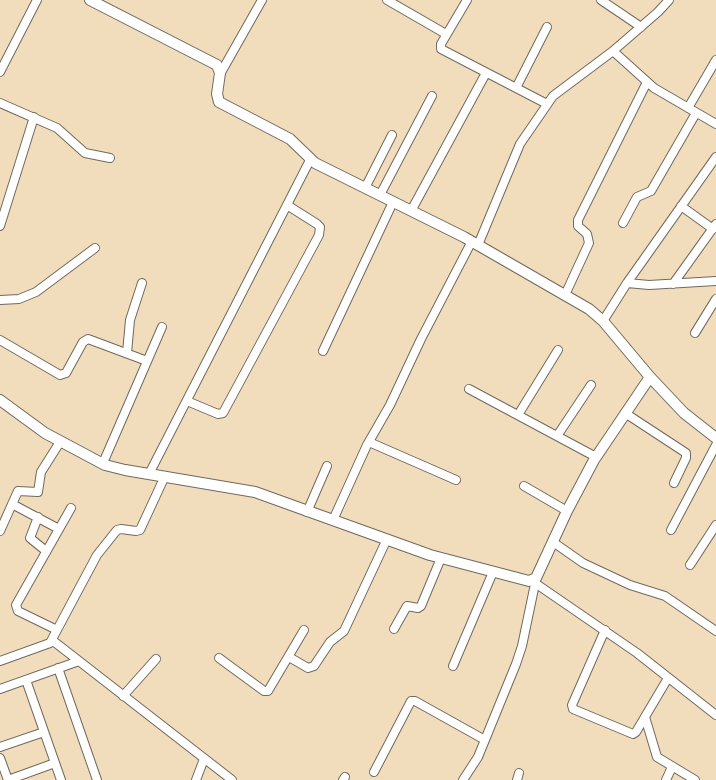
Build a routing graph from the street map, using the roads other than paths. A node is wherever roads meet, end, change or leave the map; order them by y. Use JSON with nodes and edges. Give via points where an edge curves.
{"nodes":[{"id":1,"x":37,"y":0,"type":"edge"},
{"id":2,"x":90,"y":0,"type":"edge"},
{"id":3,"x":262,"y":0,"type":"edge"},
{"id":4,"x":387,"y":0,"type":"edge"},
{"id":5,"x":467,"y":0,"type":"edge"},
{"id":6,"x":669,"y":0,"type":"edge"},
{"id":7,"x":604,"y":1,"type":"edge"},
{"id":8,"x":547,"y":27,"type":"dead end"},
{"id":9,"x":641,"y":27,"type":"junction"},
{"id":10,"x":446,"y":34,"type":"junction"},
{"id":11,"x":612,"y":51,"type":"junction"},
{"id":12,"x":716,"y":60,"type":"edge"},
{"id":13,"x":0,"y":72,"type":"edge"},
{"id":14,"x":486,"y":73,"type":"junction"},
{"id":15,"x":219,"y":76,"type":"junction"},
{"id":16,"x":647,"y":82,"type":"junction"},
{"id":17,"x":516,"y":88,"type":"junction"},
{"id":18,"x":432,"y":96,"type":"dead end"},
{"id":19,"x":0,"y":103,"type":"edge"},
{"id":20,"x":547,"y":104,"type":"junction"},
{"id":21,"x":688,"y":108,"type":"junction"},
{"id":22,"x":696,"y":113,"type":"junction"},
{"id":23,"x":34,"y":117,"type":"junction"},
{"id":24,"x":716,"y":124,"type":"edge"},
{"id":25,"x":392,"y":135,"type":"dead end"},
{"id":26,"x":716,"y":157,"type":"edge"},
{"id":27,"x":110,"y":158,"type":"dead end"},
{"id":28,"x":310,"y":160,"type":"junction"},
{"id":29,"x":365,"y":188,"type":"junction"},
{"id":30,"x":380,"y":195,"type":"junction"},
{"id":31,"x":393,"y":202,"type":"junction"},
{"id":32,"x":287,"y":205,"type":"junction"},
{"id":33,"x":681,"y":206,"type":"junction"},
{"id":34,"x":411,"y":211,"type":"junction"},
{"id":35,"x":623,"y":223,"type":"dead end"},
{"id":36,"x":0,"y":226,"type":"edge"},
{"id":37,"x":714,"y":226,"type":"edge"},
{"id":38,"x":475,"y":243,"type":"junction"},
{"id":39,"x":95,"y":248,"type":"dead end"},
{"id":40,"x":716,"y":281,"type":"edge"},
{"id":41,"x":142,"y":283,"type":"dead end"},
{"id":42,"x":627,"y":283,"type":"junction"},
{"id":43,"x":673,"y":284,"type":"junction"},
{"id":44,"x":565,"y":295,"type":"junction"},
{"id":45,"x":716,"y":299,"type":"edge"},
{"id":46,"x":0,"y":300,"type":"edge"},
{"id":47,"x":603,"y":321,"type":"junction"},
{"id":48,"x":162,"y":327,"type":"dead end"},
{"id":49,"x":695,"y":333,"type":"dead end"},
{"id":50,"x":0,"y":340,"type":"edge"},
{"id":51,"x":558,"y":350,"type":"dead end"},
{"id":52,"x":323,"y":352,"type":"dead end"},
{"id":53,"x":127,"y":353,"type":"junction"},
{"id":54,"x":147,"y":361,"type":"junction"},
{"id":55,"x":650,"y":377,"type":"junction"},
{"id":56,"x":591,"y":385,"type":"dead end"},
{"id":57,"x":469,"y":389,"type":"dead end"},
{"id":58,"x":0,"y":400,"type":"edge"},
{"id":59,"x":187,"y":401,"type":"junction"},
{"id":60,"x":625,"y":413,"type":"junction"},
{"id":61,"x":518,"y":415,"type":"junction"},
{"id":62,"x":557,"y":436,"type":"junction"},
{"id":63,"x":716,"y":438,"type":"edge"},
{"id":64,"x":60,"y":442,"type":"junction"},
{"id":65,"x":369,"y":442,"type":"junction"},
{"id":66,"x":716,"y":445,"type":"edge"},
{"id":67,"x":596,"y":457,"type":"junction"},
{"id":68,"x":103,"y":464,"type":"junction"},
{"id":69,"x":327,"y":466,"type":"dead end"},
{"id":70,"x":150,"y":474,"type":"junction"},
{"id":71,"x":164,"y":476,"type":"junction"},
{"id":72,"x":456,"y":480,"type":"dead end"},
{"id":73,"x":674,"y":483,"type":"dead end"},
{"id":74,"x":524,"y":486,"type":"dead end"},
{"id":75,"x":12,"y":504,"type":"junction"},
{"id":76,"x":71,"y":508,"type":"dead end"},
{"id":77,"x":567,"y":511,"type":"junction"},
{"id":78,"x":307,"y":512,"type":"junction"},
{"id":79,"x":38,"y":517,"type":"junction"},
{"id":80,"x":333,"y":520,"type":"junction"},
{"id":81,"x":716,"y":525,"type":"edge"},
{"id":82,"x":59,"y":528,"type":"junction"},
{"id":83,"x":671,"y":530,"type":"dead end"},
{"id":84,"x":0,"y":531,"type":"edge"},
{"id":85,"x":388,"y":539,"type":"junction"},
{"id":86,"x":553,"y":542,"type":"junction"},
{"id":87,"x":46,"y":552,"type":"junction"},
{"id":88,"x":441,"y":558,"type":"junction"},
{"id":89,"x":690,"y":565,"type":"dead end"},
{"id":90,"x":493,"y":572,"type":"junction"},
{"id":91,"x":536,"y":580,"type":"junction"},
{"id":92,"x":394,"y":629,"type":"dead end"},
{"id":93,"x":57,"y":630,"type":"junction"},
{"id":94,"x":304,"y":630,"type":"dead end"},
{"id":95,"x":605,"y":630,"type":"junction"},
{"id":96,"x":716,"y":631,"type":"edge"},
{"id":97,"x":52,"y":640,"type":"junction"},
{"id":98,"x":289,"y":657,"type":"junction"},
{"id":99,"x":219,"y":658,"type":"dead end"},
{"id":100,"x":156,"y":659,"type":"dead end"},
{"id":101,"x":0,"y":661,"type":"edge"},
{"id":102,"x":79,"y":661,"type":"junction"},
{"id":103,"x":453,"y":666,"type":"dead end"},
{"id":104,"x":58,"y":668,"type":"junction"},
{"id":105,"x":668,"y":678,"type":"junction"},
{"id":106,"x":26,"y":680,"type":"junction"},
{"id":107,"x":0,"y":689,"type":"edge"},
{"id":108,"x":123,"y":696,"type":"junction"},
{"id":109,"x":716,"y":715,"type":"edge"},
{"id":110,"x":645,"y":717,"type":"junction"},
{"id":111,"x":44,"y":732,"type":"junction"},
{"id":112,"x":486,"y":740,"type":"junction"},
{"id":113,"x":0,"y":747,"type":"edge"},
{"id":114,"x":0,"y":758,"type":"edge"},
{"id":115,"x":204,"y":758,"type":"junction"},
{"id":116,"x":56,"y":763,"type":"junction"},
{"id":117,"x":672,"y":767,"type":"junction"},
{"id":118,"x":374,"y":772,"type":"dead end"},
{"id":119,"x":5,"y":776,"type":"edge"},
{"id":120,"x":61,"y":780,"type":"edge"},
{"id":121,"x":97,"y":780,"type":"edge"},
{"id":122,"x":196,"y":780,"type":"edge"},
{"id":123,"x":232,"y":780,"type":"edge"},
{"id":124,"x":463,"y":780,"type":"edge"},
{"id":125,"x":666,"y":780,"type":"edge"},
{"id":126,"x":695,"y":780,"type":"edge"}],
"edges":[{"from":1,"to":13,"type":"street"},
{"from":2,"to":15,"type":"street","via":[[214,63],[219,69]]},
{"from":3,"to":15,"type":"street"},
{"from":4,"to":10,"type":"street"},
{"from":5,"to":10,"type":"street"},
{"from":6,"to":9,"type":"street"},
{"from":7,"to":9,"type":"street"},
{"from":8,"to":17,"type":"street"},
{"from":9,"to":11,"type":"street"},
{"from":10,"to":14,"type":"street","via":[[441,44],[443,52]]},
{"from":11,"to":16,"type":"street"},
{"from":11,"to":20,"type":"street","via":[[556,91]]},
{"from":12,"to":21,"type":"street"},
{"from":14,"to":17,"type":"street"},
{"from":14,"to":34,"type":"street"},
{"from":15,"to":28,"type":"street","via":[[219,102],[290,139]]},
{"from":16,"to":21,"type":"street","via":[[662,94]]},
{"from":16,"to":44,"type":"street","via":[[578,220],[578,226],[587,234],[589,243]]},
{"from":17,"to":20,"type":"street"},
{"from":18,"to":30,"type":"street"},
{"from":19,"to":23,"type":"street"},
{"from":20,"to":38,"type":"street","via":[[520,144]]},
{"from":21,"to":22,"type":"street"},
{"from":22,"to":24,"type":"street"},
{"from":22,"to":35,"type":"street","via":[[652,191],[637,197]]},
{"from":23,"to":27,"type":"street","via":[[62,131],[85,153]]},
{"from":23,"to":36,"type":"street"},
{"from":25,"to":29,"type":"street"},
{"from":26,"to":33,"type":"street"},
{"from":28,"to":29,"type":"street"},
{"from":28,"to":32,"type":"street"},
{"from":29,"to":30,"type":"street"},
{"from":30,"to":31,"type":"street"},
{"from":31,"to":34,"type":"street"},
{"from":31,"to":52,"type":"street"},
{"from":32,"to":59,"type":"street"},
{"from":32,"to":59,"type":"street","via":[[317,224],[320,227],[319,235],[223,413],[218,414]]},
{"from":33,"to":37,"type":"street"},
{"from":33,"to":42,"type":"street"},
{"from":34,"to":38,"type":"street"},
{"from":37,"to":43,"type":"street"},
{"from":38,"to":44,"type":"street"},
{"from":38,"to":65,"type":"street","via":[[421,339],[390,405]]},
{"from":39,"to":46,"type":"street","via":[[32,294],[19,299]]},
{"from":40,"to":43,"type":"street"},
{"from":41,"to":53,"type":"street","via":[[130,320]]},
{"from":42,"to":43,"type":"street"},
{"from":42,"to":47,"type":"street"},
{"from":44,"to":47,"type":"street"},
{"from":45,"to":49,"type":"street"},
{"from":47,"to":55,"type":"street"},
{"from":48,"to":54,"type":"street"},
{"from":50,"to":53,"type":"street","via":[[60,375],[66,373],[85,340],[90,339]]},
{"from":51,"to":61,"type":"street"},
{"from":53,"to":54,"type":"street"},
{"from":54,"to":68,"type":"street"},
{"from":55,"to":60,"type":"street"},
{"from":55,"to":63,"type":"street","via":[[684,413]]},
{"from":56,"to":62,"type":"street"},
{"from":57,"to":61,"type":"street"},
{"from":58,"to":64,"type":"street"},
{"from":59,"to":70,"type":"street"},
{"from":60,"to":67,"type":"street"},
{"from":60,"to":73,"type":"street","via":[[686,453]]},
{"from":61,"to":62,"type":"street"},
{"from":62,"to":67,"type":"street"},
{"from":64,"to":68,"type":"street"},
{"from":64,"to":75,"type":"street","via":[[41,472],[38,492],[19,490]]},
{"from":65,"to":72,"type":"street"},
{"from":65,"to":80,"type":"street"},
{"from":66,"to":83,"type":"street"},
{"from":67,"to":77,"type":"street"},
{"from":68,"to":70,"type":"street"},
{"from":69,"to":78,"type":"street"},
{"from":70,"to":71,"type":"street"},
{"from":71,"to":78,"type":"street","via":[[255,492]]},
{"from":71,"to":93,"type":"street","via":[[142,528],[136,531],[121,529],[114,533],[94,561]]},
{"from":74,"to":77,"type":"street"},
{"from":75,"to":79,"type":"street"},
{"from":75,"to":84,"type":"street"},
{"from":76,"to":82,"type":"street"},
{"from":77,"to":86,"type":"street"},
{"from":78,"to":80,"type":"street"},
{"from":79,"to":82,"type":"street"},
{"from":79,"to":87,"type":"street","via":[[30,538]]},
{"from":80,"to":85,"type":"street"},
{"from":81,"to":89,"type":"street"},
{"from":82,"to":87,"type":"street"},
{"from":85,"to":88,"type":"street"},
{"from":85,"to":98,"type":"street","via":[[344,632],[330,642],[314,666],[308,668]]},
{"from":86,"to":91,"type":"street"},
{"from":86,"to":96,"type":"street","via":[[583,563],[635,587],[664,596]]},
{"from":87,"to":93,"type":"street","via":[[16,605],[18,611]]},
{"from":88,"to":90,"type":"street"},
{"from":88,"to":92,"type":"street","via":[[421,606],[407,606]]},
{"from":90,"to":91,"type":"street","via":[[529,581]]},
{"from":90,"to":103,"type":"street"},
{"from":91,"to":95,"type":"street"},
{"from":91,"to":112,"type":"street","via":[[519,655]]},
{"from":93,"to":97,"type":"street"},
{"from":94,"to":98,"type":"street"},
{"from":95,"to":105,"type":"street"},
{"from":95,"to":110,"type":"street","via":[[572,707],[632,734]]},
{"from":97,"to":101,"type":"street","via":[[47,645]]},
{"from":97,"to":102,"type":"street"},
{"from":98,"to":99,"type":"street","via":[[266,691]]},
{"from":100,"to":108,"type":"street"},
{"from":102,"to":104,"type":"street"},
{"from":102,"to":108,"type":"street"},
{"from":104,"to":106,"type":"street"},
{"from":104,"to":121,"type":"street"},
{"from":105,"to":109,"type":"street"},
{"from":105,"to":110,"type":"street"},
{"from":106,"to":107,"type":"street"},
{"from":106,"to":111,"type":"street"},
{"from":108,"to":115,"type":"street"},
{"from":110,"to":117,"type":"street","via":[[656,755]]},
{"from":111,"to":113,"type":"street"},
{"from":111,"to":116,"type":"street"},
{"from":112,"to":118,"type":"street","via":[[411,701]]},
{"from":112,"to":124,"type":"street"},
{"from":114,"to":119,"type":"street"},
{"from":115,"to":122,"type":"street"},
{"from":115,"to":123,"type":"street"},
{"from":116,"to":119,"type":"street"},
{"from":116,"to":120,"type":"street"},
{"from":117,"to":125,"type":"street"},
{"from":117,"to":126,"type":"street"}]}
